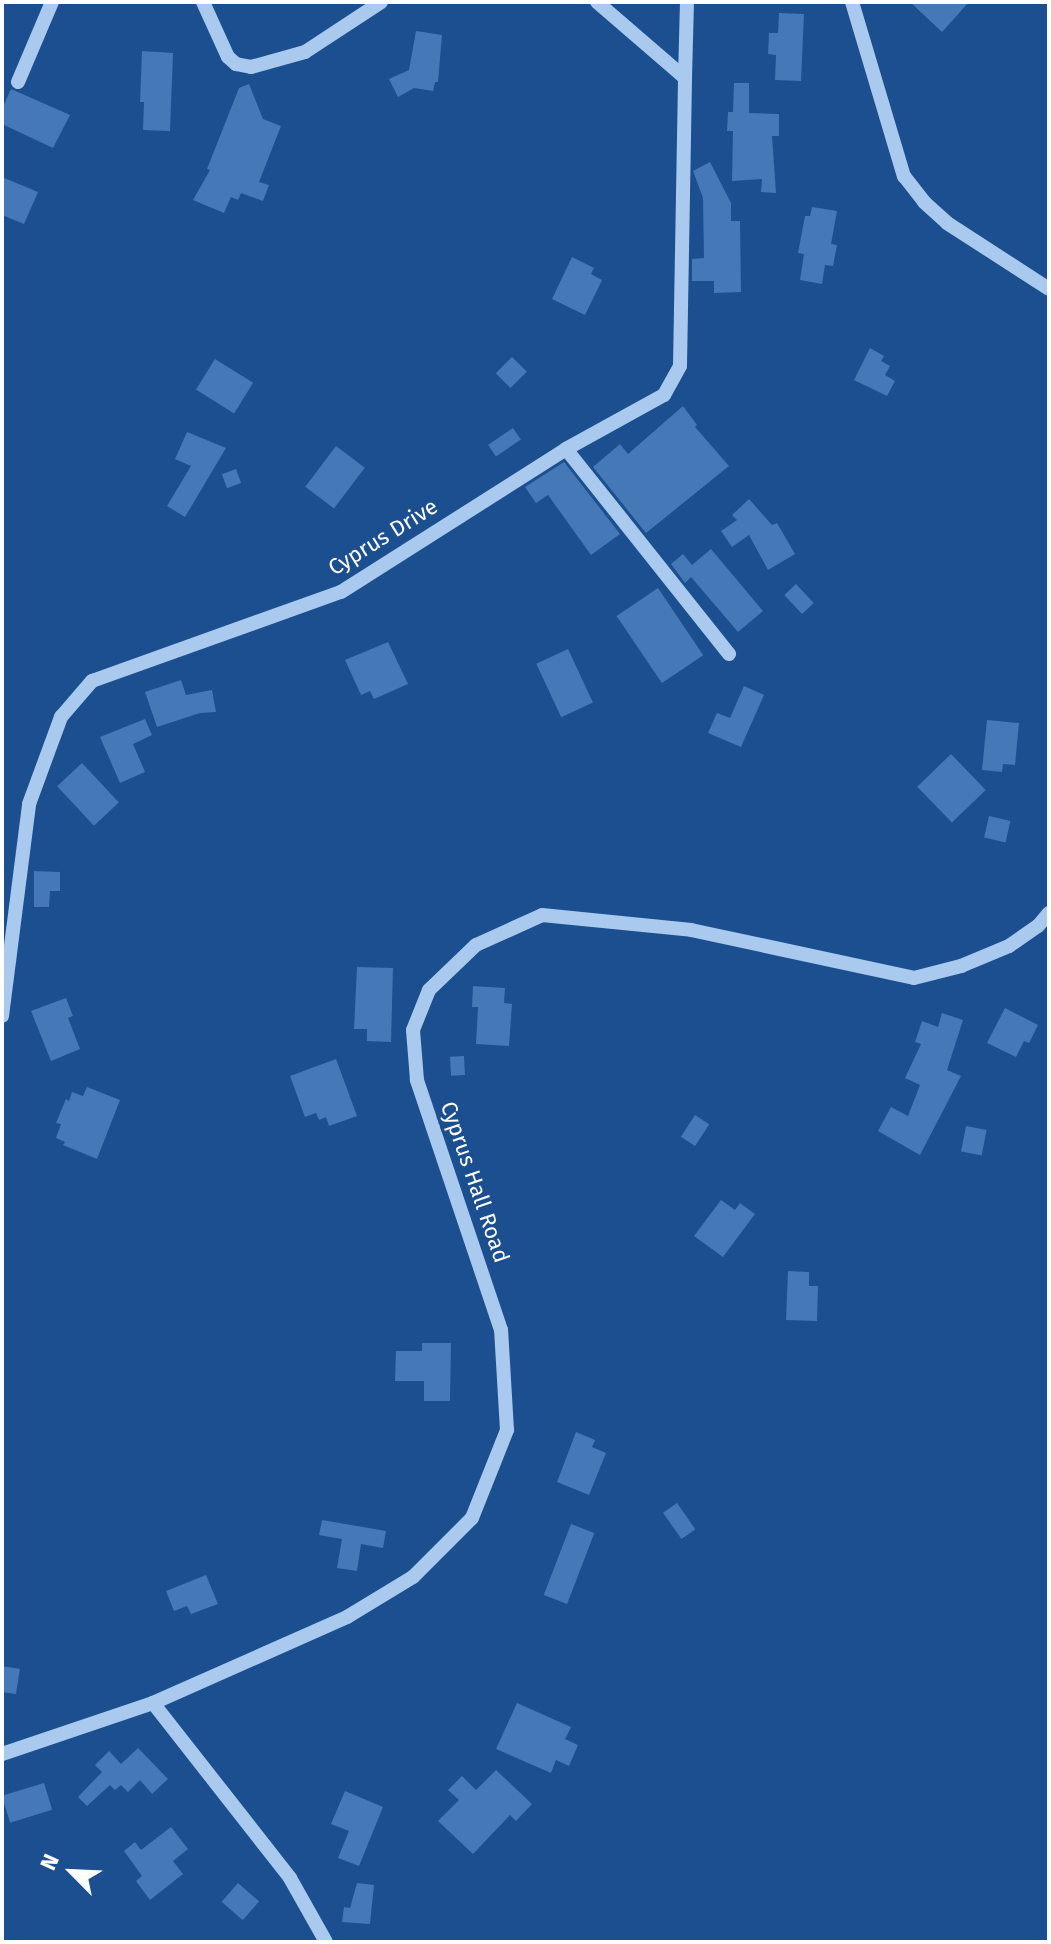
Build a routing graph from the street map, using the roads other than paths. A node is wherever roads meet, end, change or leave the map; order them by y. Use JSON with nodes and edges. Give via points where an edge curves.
{"nodes":[{"id":1,"x":52,"y":2,"type":"edge"},
{"id":2,"x":203,"y":2,"type":"edge"},
{"id":3,"x":381,"y":2,"type":"edge"},
{"id":4,"x":597,"y":2,"type":"edge"},
{"id":5,"x":687,"y":2,"type":"edge"},
{"id":6,"x":852,"y":2,"type":"edge"},
{"id":7,"x":685,"y":78,"type":"junction"},
{"id":8,"x":18,"y":82,"type":"dead end"},
{"id":9,"x":1049,"y":289,"type":"edge"},
{"id":10,"x":566,"y":449,"type":"junction"},
{"id":11,"x":729,"y":654,"type":"dead end"},
{"id":12,"x":1049,"y":913,"type":"edge"},
{"id":13,"x":2,"y":1016,"type":"edge"},
{"id":14,"x":153,"y":1703,"type":"junction"},
{"id":15,"x":2,"y":1754,"type":"edge"},
{"id":16,"x":326,"y":1942,"type":"edge"}],
"edges":[{"from":1,"to":8,"type":"street"},
{"from":2,"to":3,"type":"street","via":[[228,57],[251,67],[305,52]]},
{"from":4,"to":7,"type":"street"},
{"from":5,"to":7,"type":"street","name":"Cyprus Drive"},
{"from":6,"to":9,"type":"street","via":[[904,176],[947,223]]},
{"from":7,"to":10,"type":"street","name":"Cyprus Drive","via":[[680,366],[664,395]]},
{"from":10,"to":11,"type":"street"},
{"from":10,"to":13,"type":"street","name":"Cyprus Drive","via":[[341,592],[92,681],[61,717],[29,804]]},
{"from":12,"to":14,"type":"street","name":"Cyprus Hall Road","via":[[1009,946],[914,978],[691,930],[542,915],[476,945],[429,990],[413,1030],[417,1080],[501,1330],[507,1430],[472,1518],[413,1577],[347,1617]]},
{"from":14,"to":15,"type":"street","name":"Cyprus Hall Road"},
{"from":14,"to":16,"type":"street","via":[[290,1878]]}]}
